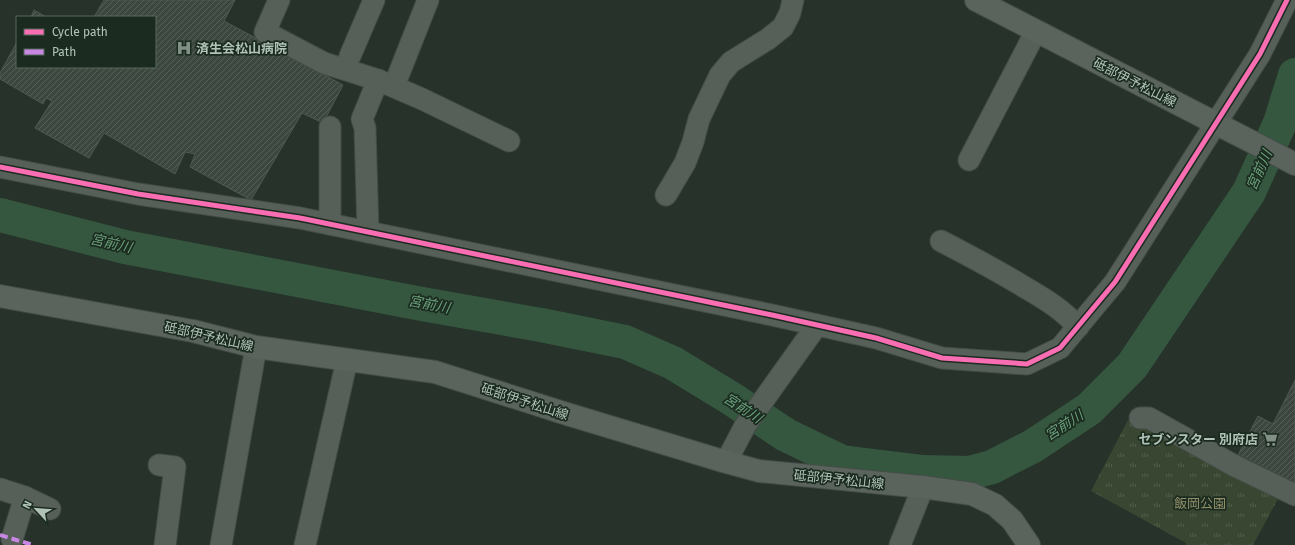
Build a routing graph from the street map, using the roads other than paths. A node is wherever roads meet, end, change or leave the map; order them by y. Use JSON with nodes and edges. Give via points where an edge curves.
{"nodes":[{"id":1,"x":279,"y":0,"type":"edge"},
{"id":2,"x":374,"y":0,"type":"edge"},
{"id":3,"x":428,"y":0,"type":"edge"},
{"id":4,"x":793,"y":0,"type":"edge"},
{"id":5,"x":976,"y":0,"type":"edge"},
{"id":6,"x":1287,"y":0,"type":"edge"},
{"id":7,"x":1036,"y":31,"type":"junction"},
{"id":8,"x":350,"y":56,"type":"dead end"},
{"id":9,"x":387,"y":75,"type":"junction"},
{"id":10,"x":417,"y":84,"type":"dead end"},
{"id":11,"x":1216,"y":124,"type":"junction"},
{"id":12,"x":330,"y":127,"type":"dead end"},
{"id":13,"x":509,"y":141,"type":"dead end"},
{"id":14,"x":969,"y":160,"type":"dead end"},
{"id":15,"x":1289,"y":162,"type":"edge"},
{"id":16,"x":0,"y":167,"type":"edge"},
{"id":17,"x":666,"y":195,"type":"dead end"},
{"id":18,"x":330,"y":224,"type":"junction"},
{"id":19,"x":368,"y":232,"type":"junction"},
{"id":20,"x":942,"y":239,"type":"dead end"},
{"id":21,"x":0,"y":296,"type":"edge"},
{"id":22,"x":817,"y":325,"type":"junction"},
{"id":23,"x":1078,"y":327,"type":"junction"},
{"id":24,"x":256,"y":347,"type":"junction"},
{"id":25,"x":347,"y":360,"type":"junction"},
{"id":26,"x":1140,"y":418,"type":"dead end"},
{"id":27,"x":726,"y":462,"type":"junction"},
{"id":28,"x":159,"y":465,"type":"dead end"},
{"id":29,"x":923,"y":487,"type":"junction"},
{"id":30,"x":0,"y":489,"type":"edge"},
{"id":31,"x":1295,"y":495,"type":"edge"},
{"id":32,"x":25,"y":497,"type":"junction"},
{"id":33,"x":50,"y":509,"type":"dead end"},
{"id":34,"x":12,"y":539,"type":"dead end"},
{"id":35,"x":165,"y":545,"type":"edge"},
{"id":36,"x":222,"y":545,"type":"edge"},
{"id":37,"x":305,"y":545,"type":"edge"},
{"id":38,"x":900,"y":545,"type":"edge"},
{"id":39,"x":1029,"y":545,"type":"edge"}],
"edges":[{"from":1,"to":9,"type":"street","via":[[265,32],[324,63]]},
{"from":2,"to":8,"type":"street"},
{"from":3,"to":9,"type":"street"},
{"from":4,"to":17,"type":"street","via":[[783,26],[768,39],[731,62],[720,75],[700,119],[685,163]]},
{"from":5,"to":7,"type":"main road","name":"砥部伊予松山線"},
{"from":6,"to":11,"type":"street","via":[[1260,54]]},
{"from":7,"to":11,"type":"main road","name":"砥部伊予松山線"},
{"from":7,"to":14,"type":"street"},
{"from":9,"to":10,"type":"street"},
{"from":9,"to":13,"type":"street","via":[[422,99]]},
{"from":9,"to":19,"type":"street","via":[[362,119],[366,128]]},
{"from":11,"to":15,"type":"main road","name":"砥部伊予松山線"},
{"from":11,"to":23,"type":"street","via":[[1115,282]]},
{"from":12,"to":18,"type":"street"},
{"from":16,"to":18,"type":"street","via":[[138,194]]},
{"from":18,"to":19,"type":"street"},
{"from":19,"to":22,"type":"street"},
{"from":20,"to":23,"type":"street","via":[[1013,291],[1055,305]]},
{"from":21,"to":24,"type":"main road","name":"砥部伊予松山線","via":[[193,331]]},
{"from":22,"to":23,"type":"street","via":[[876,338],[942,358],[1027,364],[1060,348]]},
{"from":22,"to":27,"type":"street","via":[[745,426]]},
{"from":24,"to":25,"type":"main road","name":"砥部伊予松山線"},
{"from":24,"to":36,"type":"street"},
{"from":25,"to":27,"type":"main road","name":"砥部伊予松山線","via":[[435,372]]},
{"from":25,"to":37,"type":"street"},
{"from":26,"to":31,"type":"street","via":[[1149,418],[1235,466]]},
{"from":27,"to":29,"type":"main road","name":"砥部伊予松山線","via":[[759,471]]},
{"from":28,"to":35,"type":"street","via":[[175,467]]},
{"from":29,"to":38,"type":"street"},
{"from":29,"to":39,"type":"main road","name":"砥部伊予松山線","via":[[972,494],[995,505],[1012,520]]},
{"from":30,"to":32,"type":"street"},
{"from":32,"to":33,"type":"street"},
{"from":32,"to":34,"type":"street"}]}
